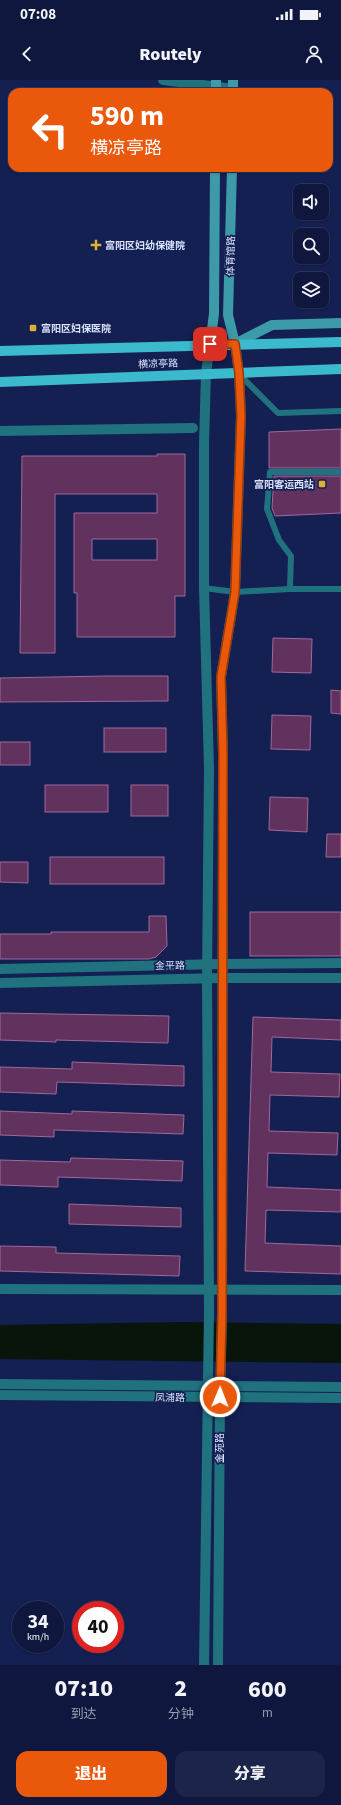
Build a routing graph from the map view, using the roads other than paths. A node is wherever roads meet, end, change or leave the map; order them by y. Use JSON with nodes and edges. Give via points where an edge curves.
{"nodes":[{"id":1,"x":163,"y":80,"type":"edge"},
{"id":2,"x":216,"y":86,"type":"edge"},
{"id":3,"x":234,"y":87,"type":"edge"},
{"id":4,"x":215,"y":172,"type":"edge"},
{"id":5,"x":232,"y":172,"type":"edge"},
{"id":6,"x":341,"y":323,"type":"edge"},
{"id":7,"x":341,"y":342,"type":"edge"},
{"id":8,"x":210,"y":344,"type":"junction"},
{"id":9,"x":235,"y":344,"type":"junction"},
{"id":10,"x":0,"y":350,"type":"edge"},
{"id":11,"x":341,"y":369,"type":"edge"},
{"id":12,"x":206,"y":373,"type":"junction"},
{"id":13,"x":239,"y":373,"type":"junction"},
{"id":14,"x":0,"y":382,"type":"edge"},
{"id":15,"x":341,"y":411,"type":"edge"},
{"id":16,"x":193,"y":428,"type":"dead end"},
{"id":17,"x":0,"y":431,"type":"edge"},
{"id":18,"x":341,"y":472,"type":"edge"},
{"id":19,"x":204,"y":588,"type":"junction"},
{"id":20,"x":290,"y":589,"type":"junction"},
{"id":21,"x":341,"y":589,"type":"edge"},
{"id":22,"x":235,"y":592,"type":"junction"},
{"id":23,"x":341,"y":963,"type":"edge"},
{"id":24,"x":207,"y":964,"type":"junction"},
{"id":25,"x":222,"y":964,"type":"junction"},
{"id":26,"x":0,"y":969,"type":"edge"},
{"id":27,"x":207,"y":978,"type":"junction"},
{"id":28,"x":222,"y":978,"type":"junction"},
{"id":29,"x":341,"y":978,"type":"edge"},
{"id":30,"x":0,"y":983,"type":"edge"},
{"id":31,"x":0,"y":1289,"type":"edge"},
{"id":32,"x":209,"y":1290,"type":"junction"},
{"id":33,"x":222,"y":1290,"type":"junction"},
{"id":34,"x":341,"y":1290,"type":"edge"},
{"id":35,"x":0,"y":1384,"type":"edge"},
{"id":36,"x":208,"y":1386,"type":"junction"},
{"id":37,"x":220,"y":1386,"type":"junction"},
{"id":38,"x":341,"y":1387,"type":"edge"},
{"id":39,"x":0,"y":1395,"type":"edge"},
{"id":40,"x":207,"y":1397,"type":"junction"},
{"id":41,"x":220,"y":1397,"type":"junction"},
{"id":42,"x":341,"y":1398,"type":"edge"},
{"id":43,"x":204,"y":1665,"type":"edge"},
{"id":44,"x":218,"y":1665,"type":"edge"}],
"edges":[{"from":1,"to":2,"type":"street"},
{"from":2,"to":3,"type":"street"},
{"from":4,"to":8,"type":"main road","name":"体育馆路","via":[[214,314]]},
{"from":5,"to":9,"type":"main road","name":"体育馆路","via":[[228,315]]},
{"from":6,"to":9,"type":"main road","name":"横凉亭路","via":[[272,325]]},
{"from":7,"to":9,"type":"main road","name":"横凉亭路"},
{"from":8,"to":9,"type":"main road","name":"横凉亭路"},
{"from":8,"to":10,"type":"main road","name":"横凉亭路"},
{"from":8,"to":12,"type":"street","name":"金苑路"},
{"from":9,"to":13,"type":"street","name":"金苑路"},
{"from":11,"to":13,"type":"main road","name":"横凉亭路"},
{"from":12,"to":13,"type":"main road","name":"横凉亭路"},
{"from":12,"to":14,"type":"main road","name":"横凉亭路"},
{"from":12,"to":19,"type":"street","name":"金苑路"},
{"from":13,"to":15,"type":"lane","via":[[278,413]]},
{"from":13,"to":22,"type":"street","name":"金苑路","via":[[241,416]]},
{"from":16,"to":17,"type":"street"},
{"from":18,"to":20,"type":"lane","via":[[270,472],[267,509],[278,540],[291,556]]},
{"from":19,"to":22,"type":"lane"},
{"from":19,"to":24,"type":"street","name":"金苑路","via":[[209,769]]},
{"from":20,"to":21,"type":"lane"},
{"from":20,"to":22,"type":"lane"},
{"from":22,"to":25,"type":"street","name":"金苑路","via":[[221,677]]},
{"from":23,"to":25,"type":"street","name":"金平路"},
{"from":24,"to":25,"type":"street","name":"金平路"},
{"from":24,"to":26,"type":"street","name":"金平路"},
{"from":24,"to":27,"type":"street","name":"金苑路"},
{"from":25,"to":28,"type":"street","name":"金苑路"},
{"from":27,"to":28,"type":"street","name":"金平路"},
{"from":27,"to":30,"type":"street","name":"金平路"},
{"from":27,"to":32,"type":"street","name":"金苑路"},
{"from":28,"to":29,"type":"street","name":"金平路"},
{"from":28,"to":33,"type":"street","name":"金苑路"},
{"from":31,"to":32,"type":"street"},
{"from":32,"to":33,"type":"street"},
{"from":32,"to":36,"type":"street","name":"金苑路"},
{"from":33,"to":34,"type":"street"},
{"from":33,"to":37,"type":"street","name":"金苑路"},
{"from":35,"to":36,"type":"street","name":"凤浦路"},
{"from":36,"to":37,"type":"street","name":"凤浦路"},
{"from":36,"to":40,"type":"street","name":"金苑路"},
{"from":37,"to":38,"type":"street","name":"凤浦路"},
{"from":37,"to":41,"type":"street","name":"金苑路"},
{"from":39,"to":40,"type":"street","name":"凤浦路"},
{"from":40,"to":41,"type":"street","name":"凤浦路"},
{"from":40,"to":43,"type":"street","name":"金苑路"},
{"from":41,"to":42,"type":"street","name":"凤浦路"},
{"from":41,"to":44,"type":"street","name":"金苑路"}]}
